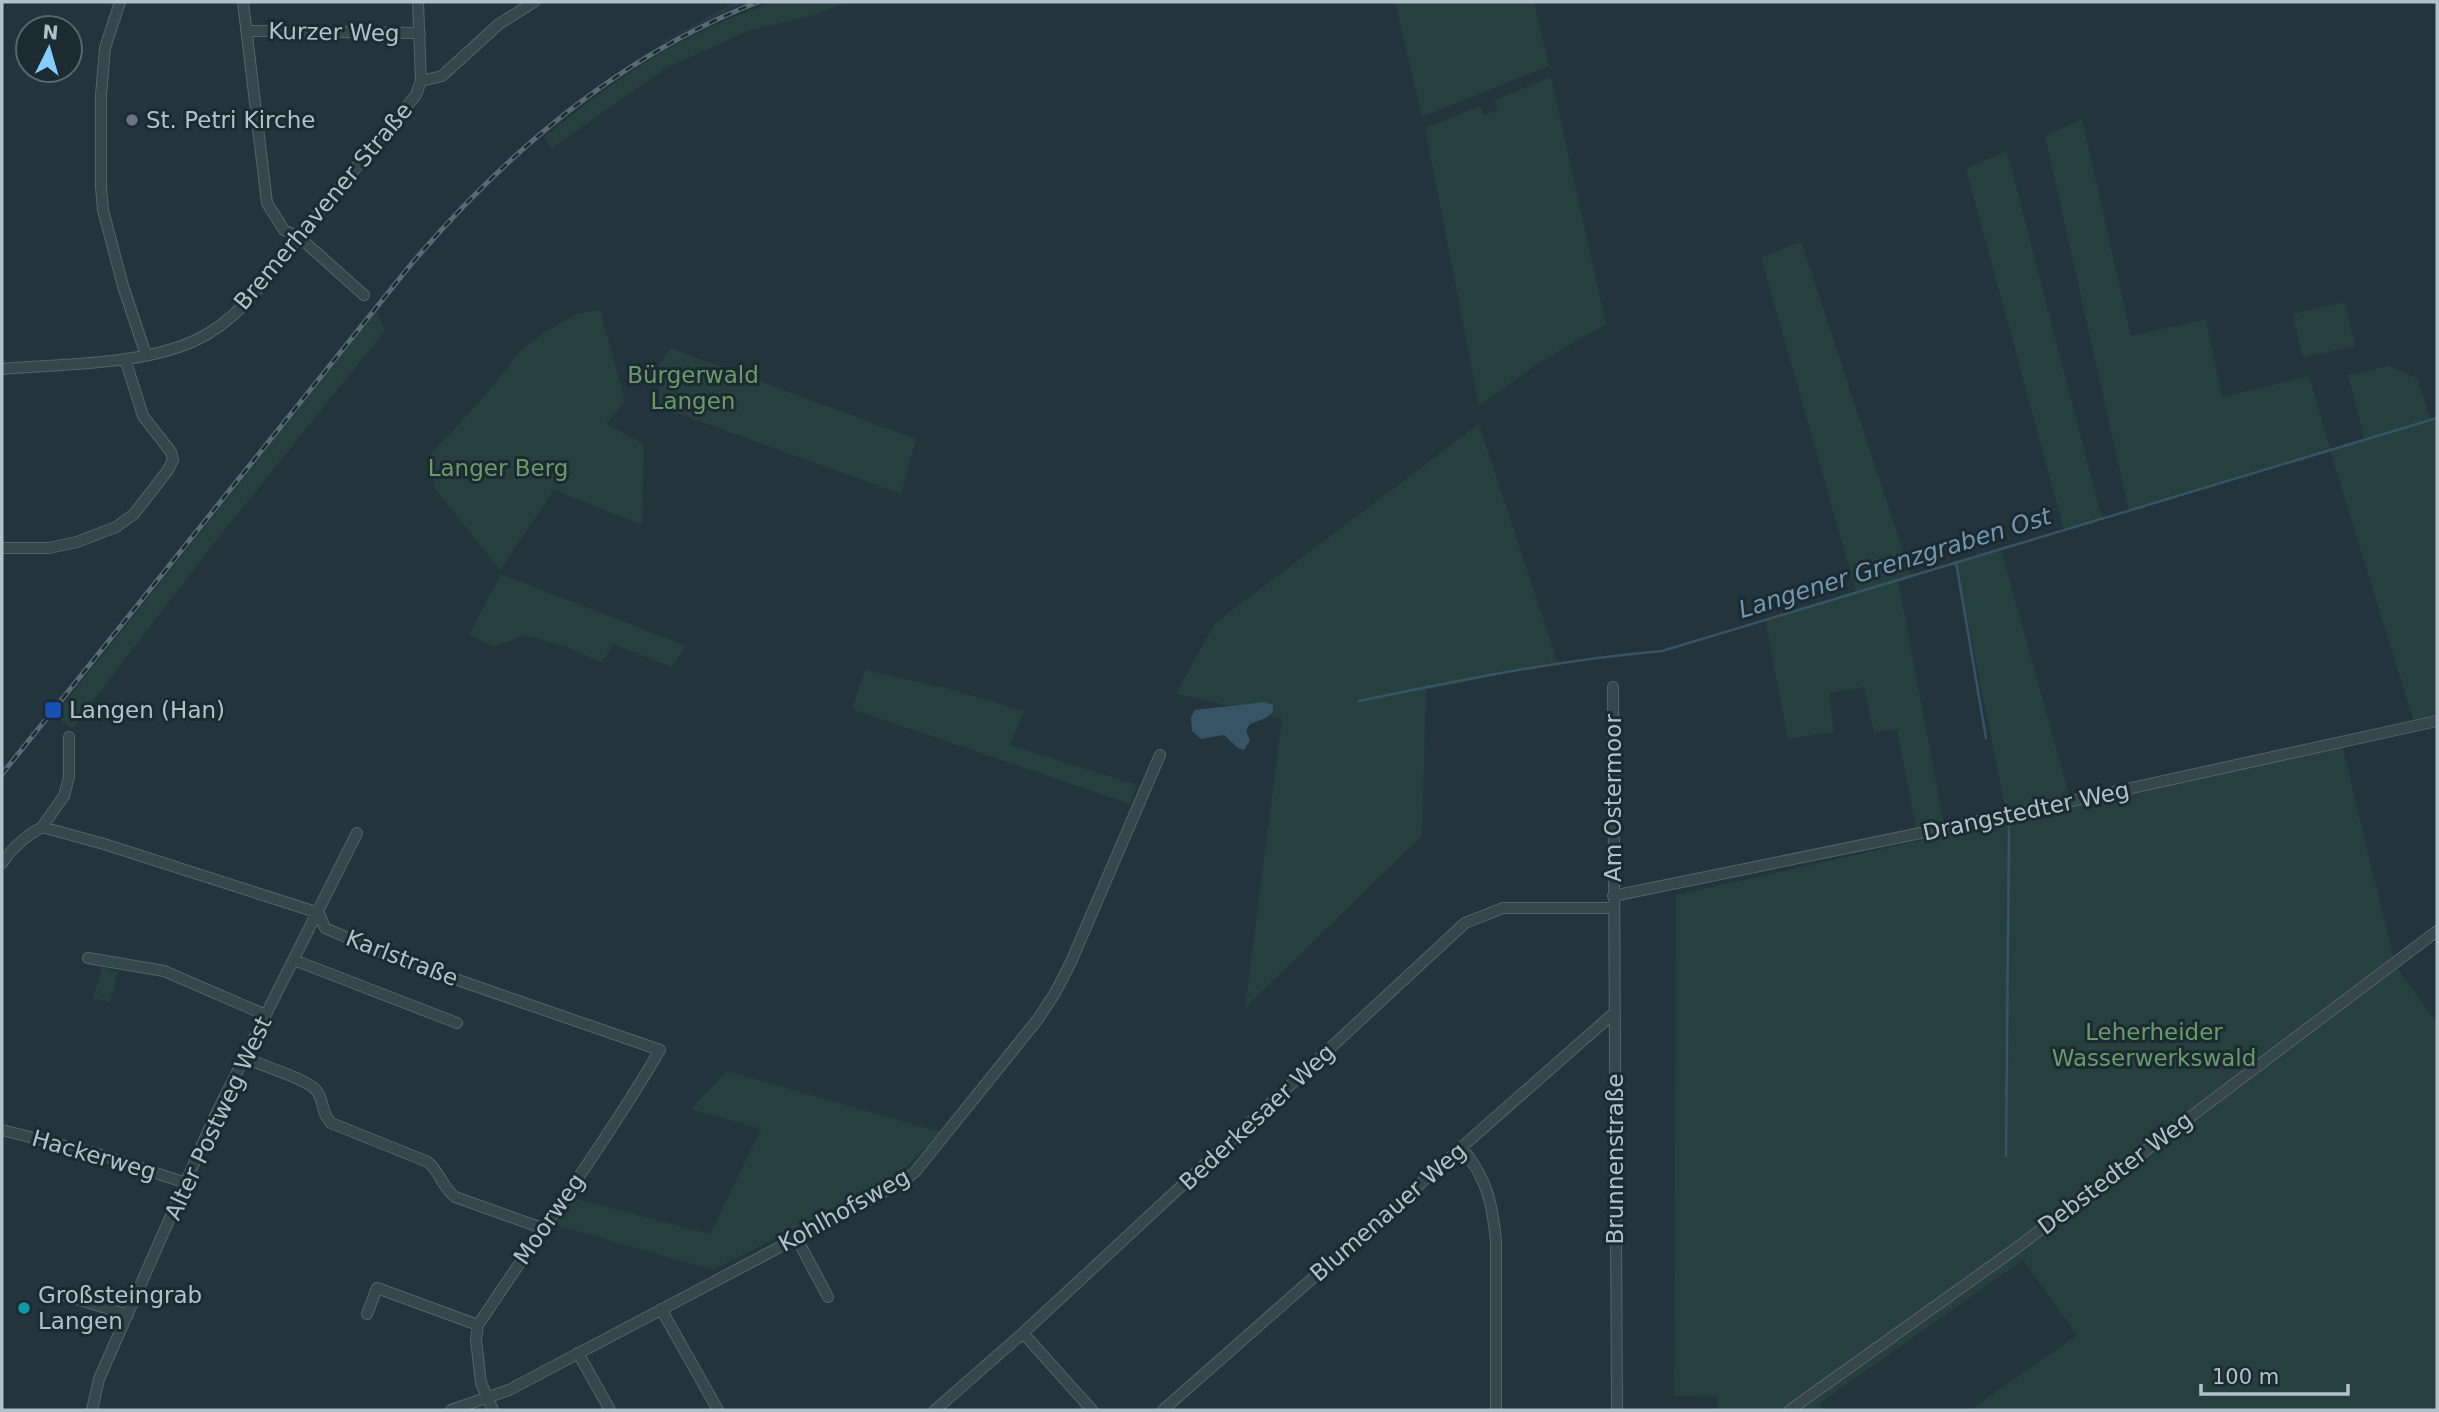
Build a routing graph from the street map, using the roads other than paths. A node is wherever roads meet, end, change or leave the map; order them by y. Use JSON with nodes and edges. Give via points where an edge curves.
{"nodes":[{"id":1,"x":120,"y":2,"type":"edge"},
{"id":2,"x":243,"y":2,"type":"edge"},
{"id":3,"x":418,"y":2,"type":"edge"},
{"id":4,"x":534,"y":2,"type":"edge"},
{"id":5,"x":248,"y":31,"type":"junction"},
{"id":6,"x":420,"y":33,"type":"junction"},
{"id":7,"x":421,"y":81,"type":"junction"},
{"id":8,"x":299,"y":237,"type":"junction"},
{"id":9,"x":364,"y":295,"type":"dead end"},
{"id":10,"x":146,"y":355,"type":"junction"},
{"id":11,"x":125,"y":359,"type":"junction"},
{"id":12,"x":2,"y":369,"type":"edge"},
{"id":13,"x":2,"y":548,"type":"edge"},
{"id":14,"x":1613,"y":687,"type":"dead end"},
{"id":15,"x":2437,"y":721,"type":"edge"},
{"id":16,"x":69,"y":737,"type":"dead end"},
{"id":17,"x":1160,"y":755,"type":"dead end"},
{"id":18,"x":42,"y":827,"type":"junction"},
{"id":19,"x":358,"y":832,"type":"dead end"},
{"id":20,"x":2,"y":863,"type":"edge"},
{"id":21,"x":1613,"y":896,"type":"junction"},
{"id":22,"x":1613,"y":908,"type":"junction"},
{"id":23,"x":318,"y":913,"type":"junction"},
{"id":24,"x":2437,"y":932,"type":"edge"},
{"id":25,"x":88,"y":958,"type":"dead end"},
{"id":26,"x":294,"y":960,"type":"junction"},
{"id":27,"x":1614,"y":1013,"type":"junction"},
{"id":28,"x":266,"y":1015,"type":"junction"},
{"id":29,"x":457,"y":1023,"type":"dead end"},
{"id":30,"x":660,"y":1050,"type":"joint"},
{"id":31,"x":244,"y":1058,"type":"junction"},
{"id":32,"x":2,"y":1130,"type":"edge"},
{"id":33,"x":1461,"y":1147,"type":"junction"},
{"id":34,"x":186,"y":1183,"type":"junction"},
{"id":35,"x":542,"y":1228,"type":"junction"},
{"id":36,"x":796,"y":1237,"type":"junction"},
{"id":37,"x":54,"y":1292,"type":"dead end"},
{"id":38,"x":828,"y":1297,"type":"dead end"},
{"id":39,"x":661,"y":1309,"type":"junction"},
{"id":40,"x":367,"y":1314,"type":"dead end"},
{"id":41,"x":128,"y":1315,"type":"junction"},
{"id":42,"x":478,"y":1325,"type":"junction"},
{"id":43,"x":1023,"y":1333,"type":"junction"},
{"id":44,"x":578,"y":1353,"type":"junction"},
{"id":45,"x":489,"y":1398,"type":"junction"},
{"id":46,"x":92,"y":1410,"type":"edge"},
{"id":47,"x":451,"y":1410,"type":"edge"},
{"id":48,"x":494,"y":1410,"type":"edge"},
{"id":49,"x":610,"y":1410,"type":"edge"},
{"id":50,"x":718,"y":1410,"type":"edge"},
{"id":51,"x":935,"y":1410,"type":"edge"},
{"id":52,"x":1092,"y":1410,"type":"edge"},
{"id":53,"x":1163,"y":1410,"type":"edge"},
{"id":54,"x":1496,"y":1410,"type":"edge"},
{"id":55,"x":1617,"y":1410,"type":"edge"},
{"id":56,"x":1790,"y":1410,"type":"edge"}],
"edges":[{"from":1,"to":10,"type":"street","via":[[105,48],[101,187],[122,286]]},
{"from":2,"to":5,"type":"street"},
{"from":3,"to":6,"type":"street"},
{"from":4,"to":7,"type":"street","name":"Bremerhavener Straße","via":[[499,24],[442,76]]},
{"from":5,"to":6,"type":"street","name":"Kurzer Weg"},
{"from":5,"to":8,"type":"street","via":[[267,202],[284,230]]},
{"from":6,"to":7,"type":"street"},
{"from":7,"to":8,"type":"street","name":"Bremerhavener Straße","via":[[416,95]]},
{"from":8,"to":9,"type":"street"},
{"from":8,"to":10,"type":"street","name":"Bremerhavener Straße","via":[[262,286],[229,319],[196,340]]},
{"from":10,"to":11,"type":"street","name":"Bremerhavener Straße"},
{"from":11,"to":12,"type":"street","name":"Bremerhavener Straße"},
{"from":11,"to":13,"type":"street","via":[[143,415],[171,452],[173,460],[167,470],[134,514],[116,527],[49,548]]},
{"from":14,"to":21,"type":"street","name":"Am Ostermoor"},
{"from":15,"to":21,"type":"street","name":"Drangstedter Weg"},
{"from":16,"to":18,"type":"street","via":[[64,796]]},
{"from":17,"to":36,"type":"street","name":"Kohlhofsweg","via":[[1071,962],[1038,1019],[915,1171]]},
{"from":18,"to":20,"type":"street","via":[[11,849]]},
{"from":18,"to":23,"type":"street","name":"Karlstraße"},
{"from":19,"to":23,"type":"street","name":"Alter Postweg West"},
{"from":21,"to":22,"type":"street","name":"Am Ostermoor"},
{"from":22,"to":27,"type":"street","name":"Brunnenstraße"},
{"from":22,"to":43,"type":"street","name":"Bederkesaer Weg","via":[[1503,908],[1465,923]]},
{"from":23,"to":26,"type":"street","name":"Alter Postweg West"},
{"from":23,"to":30,"type":"street","name":"Karlstraße","via":[[326,928],[376,950]]},
{"from":24,"to":56,"type":"street","name":"Debstedter Weg","via":[[2011,1252]]},
{"from":25,"to":28,"type":"street","via":[[164,971]]},
{"from":26,"to":28,"type":"street","name":"Alter Postweg West"},
{"from":26,"to":29,"type":"street"},
{"from":27,"to":33,"type":"street","name":"Blumenauer Weg"},
{"from":27,"to":55,"type":"street","name":"Brunnenstraße"},
{"from":28,"to":31,"type":"street","name":"Alter Postweg West"},
{"from":30,"to":35,"type":"street","name":"Moorweg"},
{"from":31,"to":34,"type":"street","name":"Alter Postweg West"},
{"from":31,"to":35,"type":"street","via":[[313,1086],[331,1123],[428,1162],[454,1197]]},
{"from":32,"to":34,"type":"street","name":"Hackerweg"},
{"from":33,"to":53,"type":"street","name":"Blumenauer Weg"},
{"from":33,"to":54,"type":"street","via":[[1478,1167],[1493,1214]]},
{"from":34,"to":41,"type":"street","name":"Alter Postweg West"},
{"from":35,"to":42,"type":"street","name":"Moorweg"},
{"from":36,"to":38,"type":"street"},
{"from":36,"to":39,"type":"street","name":"Kohlhofsweg"},
{"from":37,"to":41,"type":"street"},
{"from":39,"to":44,"type":"street","name":"Kohlhofsweg"},
{"from":39,"to":50,"type":"street"},
{"from":40,"to":42,"type":"street","via":[[377,1287]]},
{"from":41,"to":46,"type":"street","name":"Alter Postweg West","via":[[99,1379]]},
{"from":42,"to":45,"type":"street","via":[[481,1383]]},
{"from":43,"to":51,"type":"street","name":"Bederkesaer Weg"},
{"from":43,"to":52,"type":"street"},
{"from":44,"to":45,"type":"street","name":"Kohlhofsweg"},
{"from":44,"to":49,"type":"street"},
{"from":45,"to":47,"type":"street","name":"Kohlhofsweg"},
{"from":45,"to":48,"type":"street"}]}
